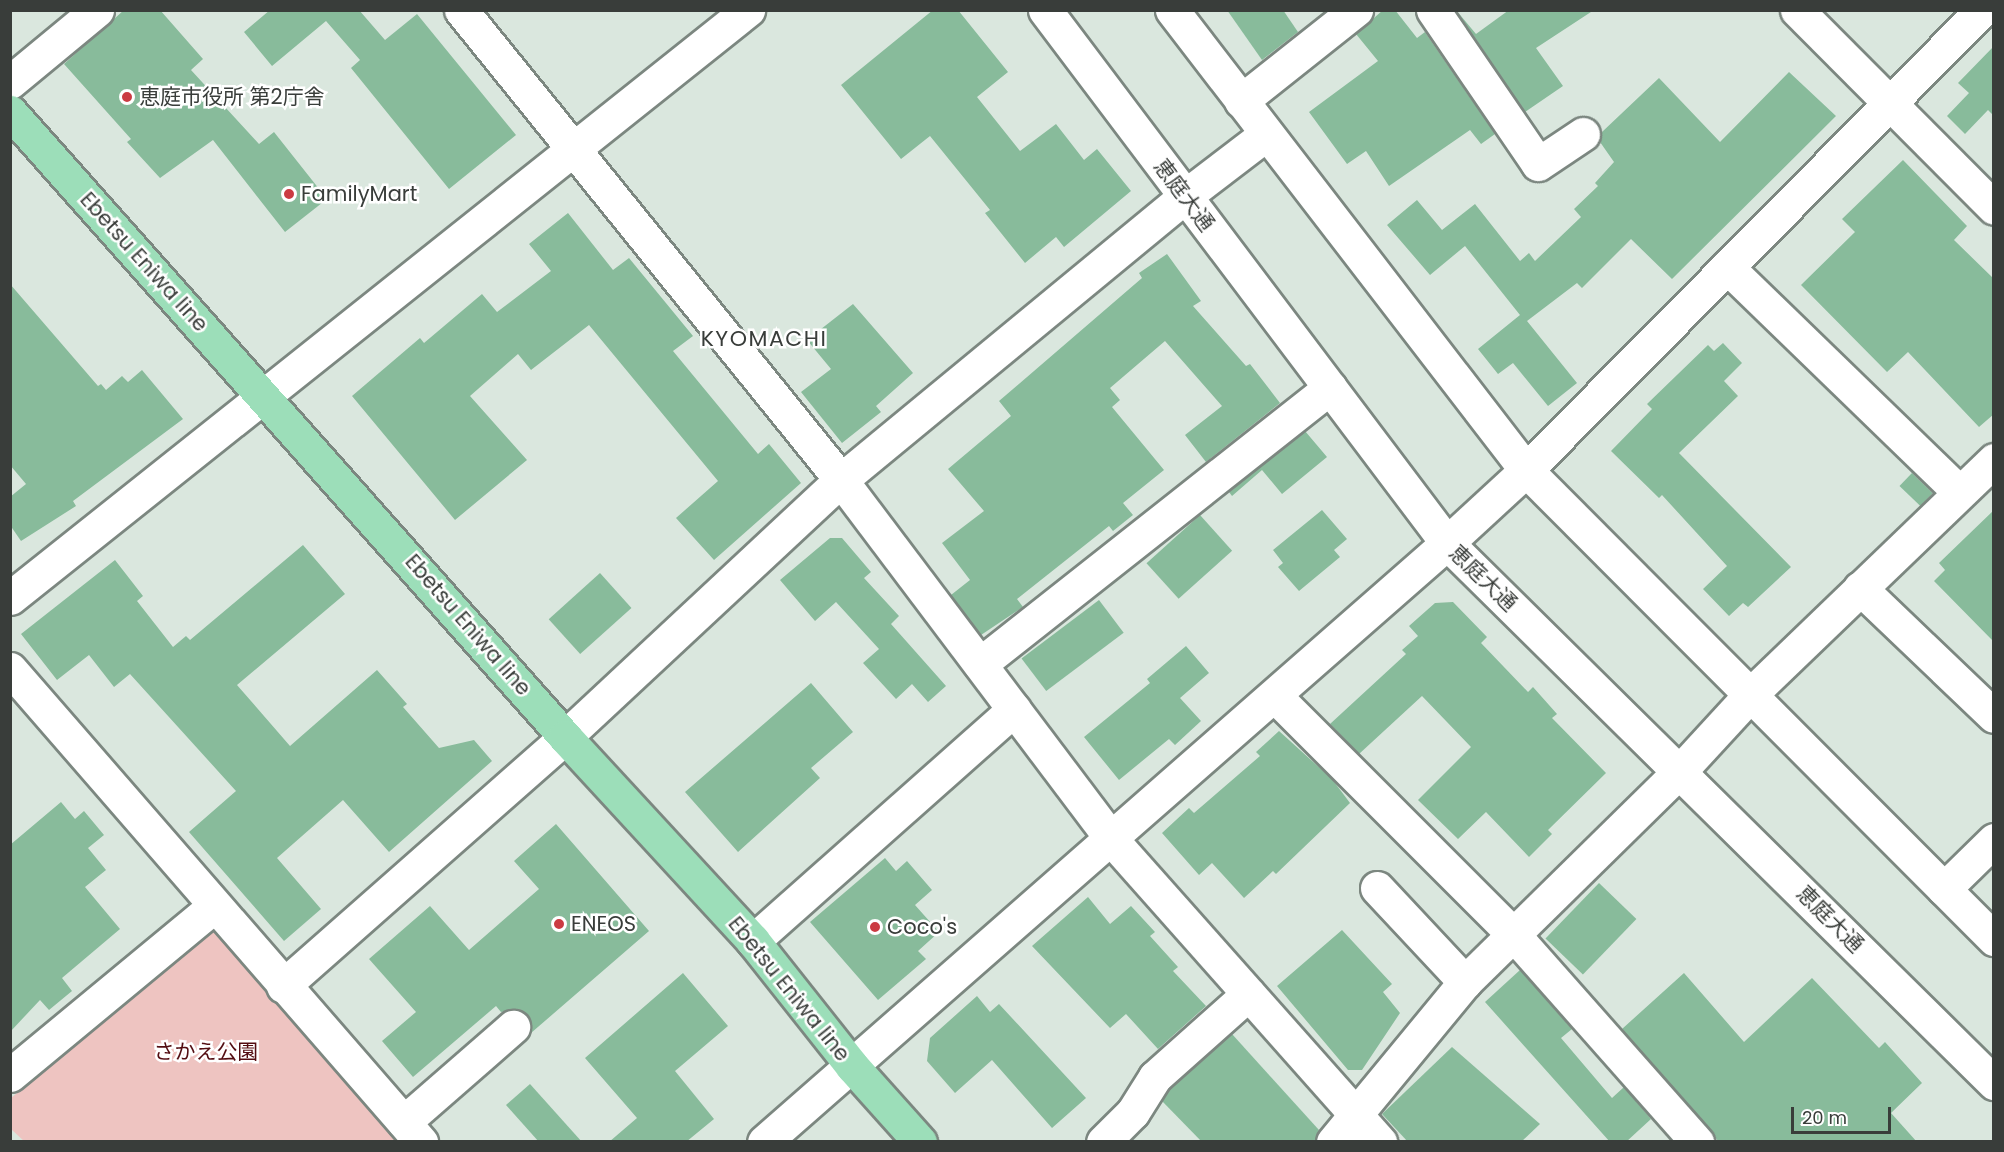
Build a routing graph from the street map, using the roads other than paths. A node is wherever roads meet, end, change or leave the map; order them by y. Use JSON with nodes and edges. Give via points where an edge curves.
{"nodes":[{"id":1,"x":97,"y":10,"type":"edge"},
{"id":2,"x":461,"y":10,"type":"edge"},
{"id":3,"x":748,"y":10,"type":"edge"},
{"id":4,"x":1045,"y":10,"type":"edge"},
{"id":5,"x":1172,"y":10,"type":"edge"},
{"id":6,"x":1356,"y":10,"type":"edge"},
{"id":7,"x":1433,"y":10,"type":"edge"},
{"id":8,"x":1797,"y":10,"type":"edge"},
{"id":9,"x":1982,"y":10,"type":"edge"},
{"id":10,"x":10,"y":82,"type":"edge"},
{"id":11,"x":1241,"y":101,"type":"junction"},
{"id":12,"x":1889,"y":104,"type":"junction"},
{"id":13,"x":10,"y":111,"type":"edge"},
{"id":14,"x":1266,"y":134,"type":"junction"},
{"id":15,"x":1583,"y":134,"type":"dead end"},
{"id":16,"x":574,"y":152,"type":"junction"},
{"id":17,"x":1185,"y":196,"type":"junction"},
{"id":18,"x":1994,"y":208,"type":"edge"},
{"id":19,"x":1726,"y":267,"type":"junction"},
{"id":20,"x":1330,"y":388,"type":"junction"},
{"id":21,"x":263,"y":396,"type":"junction"},
{"id":22,"x":1994,"y":460,"type":"edge"},
{"id":23,"x":1526,"y":470,"type":"junction"},
{"id":24,"x":841,"y":480,"type":"junction"},
{"id":25,"x":1959,"y":492,"type":"junction"},
{"id":26,"x":1447,"y":543,"type":"junction"},
{"id":27,"x":1860,"y":588,"type":"junction"},
{"id":28,"x":10,"y":598,"type":"edge"},
{"id":29,"x":980,"y":664,"type":"junction"},
{"id":30,"x":10,"y":669,"type":"edge"},
{"id":31,"x":1750,"y":695,"type":"junction"},
{"id":32,"x":1275,"y":696,"type":"junction"},
{"id":33,"x":1014,"y":709,"type":"junction"},
{"id":34,"x":1994,"y":716,"type":"edge"},
{"id":35,"x":566,"y":737,"type":"junction"},
{"id":36,"x":1681,"y":770,"type":"junction"},
{"id":37,"x":1112,"y":840,"type":"junction"},
{"id":38,"x":1994,"y":840,"type":"edge"},
{"id":39,"x":1377,"y":888,"type":"dead end"},
{"id":40,"x":1944,"y":889,"type":"junction"},
{"id":41,"x":214,"y":906,"type":"junction"},
{"id":42,"x":1513,"y":934,"type":"junction"},
{"id":43,"x":1994,"y":939,"type":"edge"},
{"id":44,"x":753,"y":941,"type":"junction"},
{"id":45,"x":1465,"y":982,"type":"junction"},
{"id":46,"x":283,"y":986,"type":"junction"},
{"id":47,"x":1248,"y":994,"type":"junction"},
{"id":48,"x":513,"y":1027,"type":"dead end"},
{"id":49,"x":852,"y":1066,"type":"junction"},
{"id":50,"x":10,"y":1075,"type":"edge"},
{"id":51,"x":1994,"y":1083,"type":"edge"},
{"id":52,"x":1354,"y":1114,"type":"junction"},
{"id":53,"x":413,"y":1132,"type":"edge"},
{"id":54,"x":764,"y":1142,"type":"edge"},
{"id":55,"x":920,"y":1142,"type":"edge"},
{"id":56,"x":1103,"y":1142,"type":"edge"},
{"id":57,"x":1333,"y":1142,"type":"edge"},
{"id":58,"x":1380,"y":1142,"type":"edge"},
{"id":59,"x":1697,"y":1142,"type":"edge"}],
"edges":[{"from":1,"to":10,"type":"street"},
{"from":2,"to":16,"type":"street"},
{"from":3,"to":16,"type":"street"},
{"from":4,"to":17,"type":"street","name":"恵庭大通"},
{"from":5,"to":11,"type":"street"},
{"from":6,"to":11,"type":"street"},
{"from":7,"to":15,"type":"street","via":[[1539,164]]},
{"from":8,"to":12,"type":"street"},
{"from":9,"to":12,"type":"street"},
{"from":11,"to":14,"type":"street"},
{"from":12,"to":18,"type":"street"},
{"from":12,"to":19,"type":"street"},
{"from":13,"to":21,"type":"main road","name":"Ebetsu Eniwa line"},
{"from":14,"to":17,"type":"street"},
{"from":14,"to":23,"type":"street"},
{"from":16,"to":21,"type":"street"},
{"from":16,"to":24,"type":"street"},
{"from":17,"to":20,"type":"street","name":"恵庭大通"},
{"from":17,"to":24,"type":"street"},
{"from":19,"to":23,"type":"street"},
{"from":19,"to":25,"type":"street"},
{"from":20,"to":26,"type":"street","name":"恵庭大通"},
{"from":20,"to":29,"type":"street"},
{"from":21,"to":28,"type":"street"},
{"from":21,"to":35,"type":"main road","name":"Ebetsu Eniwa line"},
{"from":22,"to":25,"type":"street"},
{"from":23,"to":26,"type":"street"},
{"from":23,"to":31,"type":"street"},
{"from":24,"to":29,"type":"street"},
{"from":24,"to":35,"type":"street"},
{"from":25,"to":27,"type":"street"},
{"from":26,"to":32,"type":"street"},
{"from":26,"to":36,"type":"street","name":"恵庭大通"},
{"from":27,"to":31,"type":"street"},
{"from":27,"to":34,"type":"street"},
{"from":29,"to":33,"type":"street"},
{"from":30,"to":41,"type":"street"},
{"from":31,"to":36,"type":"street"},
{"from":31,"to":40,"type":"street"},
{"from":32,"to":37,"type":"street"},
{"from":32,"to":42,"type":"street"},
{"from":33,"to":37,"type":"street"},
{"from":33,"to":44,"type":"street"},
{"from":35,"to":44,"type":"main road","name":"Ebetsu Eniwa line"},
{"from":35,"to":46,"type":"street"},
{"from":36,"to":42,"type":"street"},
{"from":36,"to":51,"type":"street","name":"恵庭大通"},
{"from":37,"to":47,"type":"street"},
{"from":37,"to":49,"type":"street"},
{"from":38,"to":40,"type":"street"},
{"from":39,"to":45,"type":"street"},
{"from":40,"to":43,"type":"street"},
{"from":41,"to":46,"type":"street"},
{"from":41,"to":50,"type":"street"},
{"from":42,"to":45,"type":"street"},
{"from":42,"to":59,"type":"street"},
{"from":44,"to":49,"type":"main road","name":"Ebetsu Eniwa line"},
{"from":45,"to":52,"type":"street"},
{"from":46,"to":53,"type":"street"},
{"from":47,"to":52,"type":"street"},
{"from":47,"to":56,"type":"street","via":[[1155,1077],[1133,1112]]},
{"from":48,"to":53,"type":"street"},
{"from":49,"to":54,"type":"street"},
{"from":49,"to":55,"type":"main road","name":"Ebetsu Eniwa line"},
{"from":52,"to":57,"type":"street"},
{"from":52,"to":58,"type":"street"}]}
